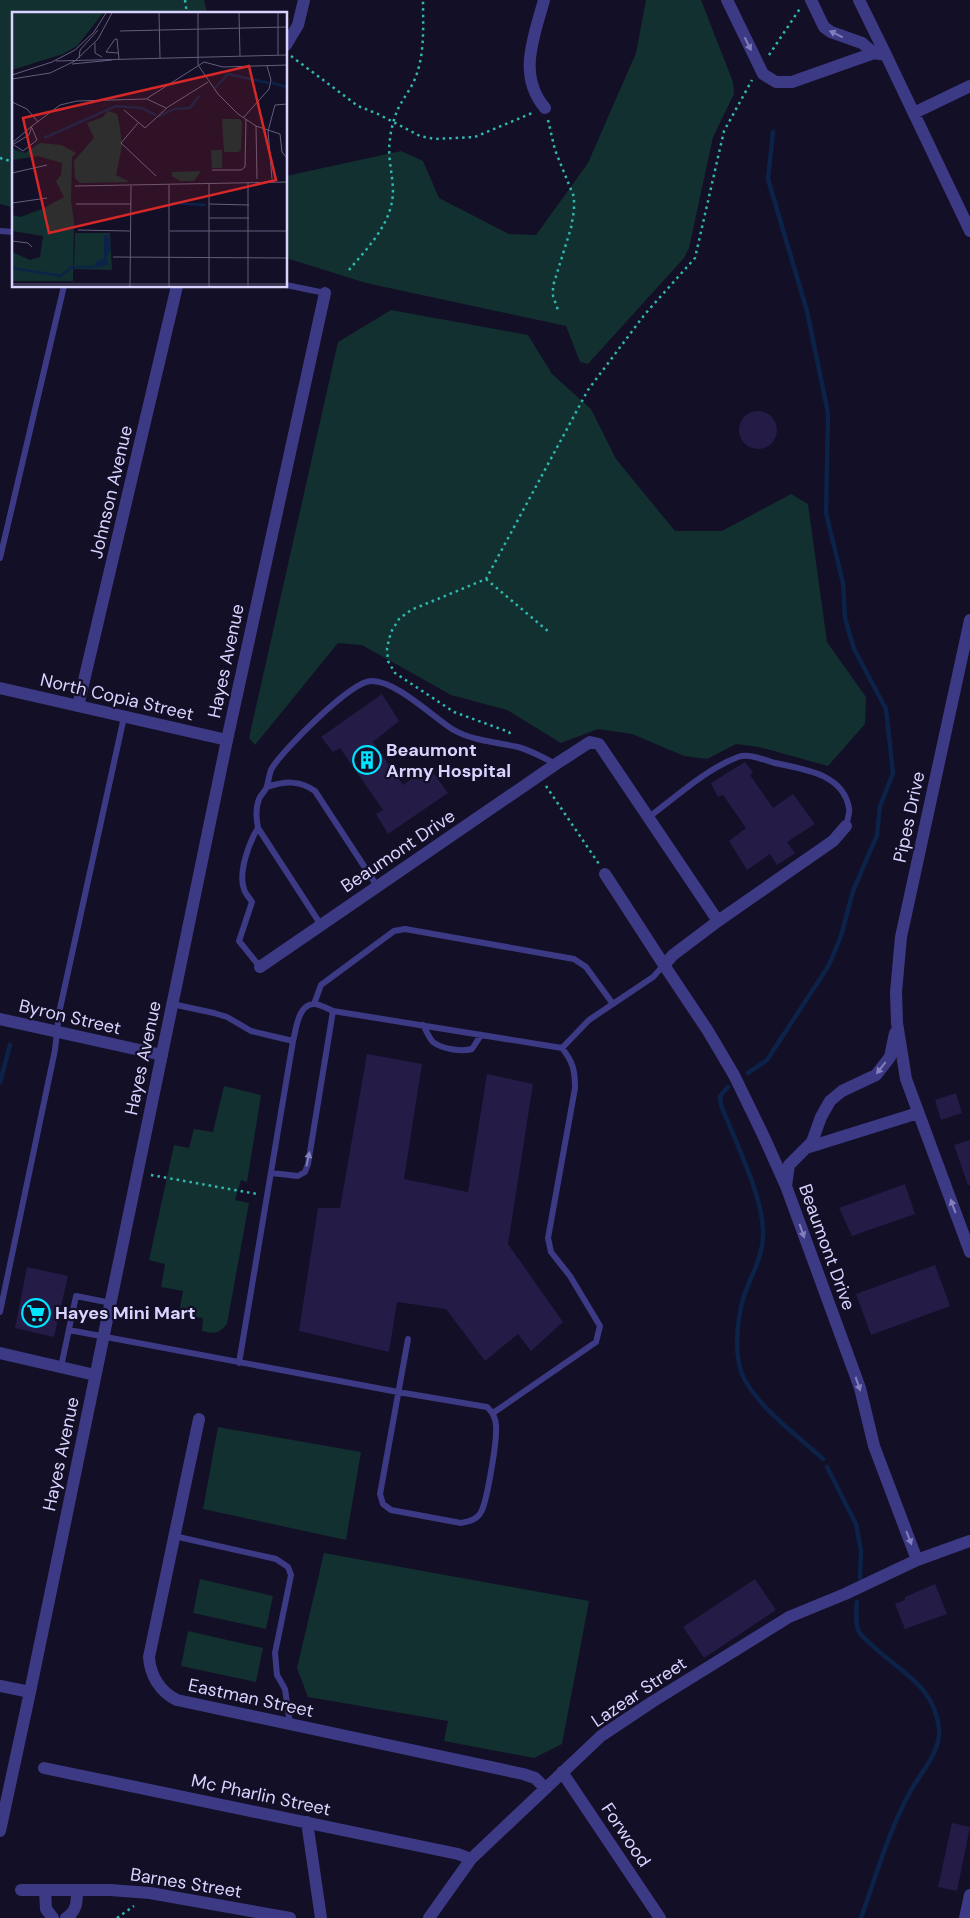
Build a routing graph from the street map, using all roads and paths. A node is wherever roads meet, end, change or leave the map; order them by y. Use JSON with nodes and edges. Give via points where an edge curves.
{"nodes":[{"id":1,"x":304,"y":0,"type":"edge"},
{"id":2,"x":423,"y":0,"type":"edge"},
{"id":3,"x":544,"y":0,"type":"edge"},
{"id":4,"x":727,"y":0,"type":"edge"},
{"id":5,"x":806,"y":0,"type":"edge"},
{"id":6,"x":811,"y":0,"type":"edge"},
{"id":7,"x":859,"y":0,"type":"edge"},
{"id":8,"x":288,"y":41,"type":"edge"},
{"id":9,"x":288,"y":54,"type":"edge"},
{"id":10,"x":880,"y":54,"type":"junction"},
{"id":11,"x":760,"y":68,"type":"junction"},
{"id":12,"x":970,"y":86,"type":"edge"},
{"id":13,"x":545,"y":108,"type":"junction"},
{"id":14,"x":914,"y":113,"type":"junction"},
{"id":15,"x":394,"y":122,"type":"junction"},
{"id":16,"x":970,"y":231,"type":"edge"},
{"id":17,"x":349,"y":270,"type":"dead end"},
{"id":18,"x":288,"y":285,"type":"edge"},
{"id":19,"x":64,"y":288,"type":"edge"},
{"id":20,"x":177,"y":288,"type":"edge"},
{"id":21,"x":326,"y":293,"type":"joint"},
{"id":22,"x":558,"y":310,"type":"dead end"},
{"id":23,"x":0,"y":558,"type":"edge"},
{"id":24,"x":486,"y":579,"type":"junction"},
{"id":25,"x":970,"y":620,"type":"edge"},
{"id":26,"x":549,"y":632,"type":"dead end"},
{"id":27,"x":0,"y":688,"type":"edge"},
{"id":28,"x":78,"y":706,"type":"junction"},
{"id":29,"x":454,"y":712,"type":"dead end"},
{"id":30,"x":124,"y":717,"type":"junction"},
{"id":31,"x":227,"y":740,"type":"junction"},
{"id":32,"x":556,"y":764,"type":"junction"},
{"id":33,"x":267,"y":787,"type":"junction"},
{"id":34,"x":648,"y":817,"type":"junction"},
{"id":35,"x":846,"y":826,"type":"joint"},
{"id":36,"x":258,"y":828,"type":"junction"},
{"id":37,"x":605,"y":874,"type":"dead end"},
{"id":38,"x":377,"y":886,"type":"junction"},
{"id":39,"x":718,"y":921,"type":"junction"},
{"id":40,"x":321,"y":925,"type":"junction"},
{"id":41,"x":664,"y":965,"type":"junction"},
{"id":42,"x":260,"y":967,"type":"joint"},
{"id":43,"x":172,"y":1004,"type":"junction"},
{"id":44,"x":314,"y":1004,"type":"junction"},
{"id":45,"x":613,"y":1004,"type":"junction"},
{"id":46,"x":333,"y":1011,"type":"junction"},
{"id":47,"x":0,"y":1019,"type":"edge"},
{"id":48,"x":897,"y":1023,"type":"junction"},
{"id":49,"x":423,"y":1025,"type":"junction"},
{"id":50,"x":57,"y":1032,"type":"junction"},
{"id":51,"x":482,"y":1035,"type":"junction"},
{"id":52,"x":293,"y":1041,"type":"junction"},
{"id":53,"x":562,"y":1048,"type":"junction"},
{"id":54,"x":162,"y":1055,"type":"junction"},
{"id":55,"x":918,"y":1113,"type":"junction"},
{"id":56,"x":806,"y":1148,"type":"junction"},
{"id":57,"x":271,"y":1173,"type":"junction"},
{"id":58,"x":151,"y":1174,"type":"dead end"},
{"id":59,"x":786,"y":1186,"type":"junction"},
{"id":60,"x":257,"y":1194,"type":"dead end"},
{"id":61,"x":970,"y":1252,"type":"edge"},
{"id":62,"x":111,"y":1303,"type":"junction"},
{"id":63,"x":0,"y":1312,"type":"edge"},
{"id":64,"x":69,"y":1330,"type":"junction"},
{"id":65,"x":104,"y":1337,"type":"junction"},
{"id":66,"x":408,"y":1339,"type":"dead end"},
{"id":67,"x":0,"y":1353,"type":"edge"},
{"id":68,"x":239,"y":1362,"type":"junction"},
{"id":69,"x":61,"y":1367,"type":"junction"},
{"id":70,"x":95,"y":1375,"type":"junction"},
{"id":71,"x":398,"y":1392,"type":"junction"},
{"id":72,"x":493,"y":1413,"type":"junction"},
{"id":73,"x":199,"y":1419,"type":"dead end"},
{"id":74,"x":174,"y":1536,"type":"junction"},
{"id":75,"x":970,"y":1541,"type":"edge"},
{"id":76,"x":917,"y":1560,"type":"junction"},
{"id":77,"x":0,"y":1686,"type":"edge"},
{"id":78,"x":30,"y":1692,"type":"junction"},
{"id":79,"x":290,"y":1724,"type":"junction"},
{"id":80,"x":44,"y":1768,"type":"dead end"},
{"id":81,"x":562,"y":1772,"type":"junction"},
{"id":82,"x":545,"y":1788,"type":"junction"},
{"id":83,"x":307,"y":1822,"type":"junction"},
{"id":84,"x":0,"y":1831,"type":"edge"},
{"id":85,"x":471,"y":1859,"type":"junction"},
{"id":86,"x":21,"y":1890,"type":"dead end"},
{"id":87,"x":45,"y":1890,"type":"junction"},
{"id":88,"x":77,"y":1890,"type":"junction"},
{"id":89,"x":970,"y":1895,"type":"edge"},
{"id":90,"x":53,"y":1918,"type":"edge"},
{"id":91,"x":66,"y":1918,"type":"edge"},
{"id":92,"x":290,"y":1918,"type":"edge"},
{"id":93,"x":321,"y":1918,"type":"edge"},
{"id":94,"x":429,"y":1918,"type":"edge"},
{"id":95,"x":660,"y":1918,"type":"edge"},
{"id":96,"x":965,"y":1918,"type":"edge"}],
"edges":[{"from":1,"to":8,"type":"street","via":[[298,25]]},
{"from":2,"to":15,"type":"path","via":[[423,32],[416,75]]},
{"from":3,"to":13,"type":"street","via":[[530,55],[530,74],[532,87]]},
{"from":4,"to":11,"type":"street","one_way":true},
{"from":5,"to":11,"type":"path"},
{"from":10,"to":6,"type":"street","one_way":true,"via":[[824,27]]},
{"from":7,"to":10,"type":"street"},
{"from":9,"to":15,"type":"path","via":[[358,106]]},
{"from":10,"to":11,"type":"street","via":[[786,83],[770,80]]},
{"from":10,"to":14,"type":"street"},
{"from":11,"to":24,"type":"path","via":[[724,131],[718,148],[695,258],[645,314],[588,390]]},
{"from":12,"to":14,"type":"street"},
{"from":13,"to":15,"type":"path","via":[[475,137],[435,139],[420,136]]},
{"from":13,"to":22,"type":"path","via":[[555,150],[574,197],[571,228],[552,286]]},
{"from":14,"to":16,"type":"street"},
{"from":15,"to":17,"type":"path","via":[[389,154],[393,191],[391,209],[382,228]]},
{"from":18,"to":21,"type":"lane"},
{"from":19,"to":23,"type":"lane"},
{"from":20,"to":28,"type":"street","name":"Johnson Avenue"},
{"from":21,"to":31,"type":"street","name":"Hayes Avenue"},
{"from":24,"to":26,"type":"path"},
{"from":24,"to":29,"type":"path","via":[[411,610],[399,619],[387,648],[388,661],[395,673]]},
{"from":25,"to":48,"type":"street","name":"Pipes Drive","via":[[901,937]]},
{"from":27,"to":28,"type":"street","name":"North Copia Street"},
{"from":28,"to":30,"type":"street","name":"North Copia Street"},
{"from":30,"to":31,"type":"street","name":"North Copia Street"},
{"from":30,"to":50,"type":"lane"},
{"from":31,"to":43,"type":"street","name":"Hayes Avenue"},
{"from":32,"to":33,"type":"lane","via":[[520,747],[486,742],[453,729],[418,702],[372,681],[362,683],[317,717],[271,769]]},
{"from":32,"to":34,"type":"street","name":"Beaumont Drive","via":[[590,742],[599,744]]},
{"from":32,"to":38,"type":"street","name":"Beaumont Drive"},
{"from":33,"to":36,"type":"lane","via":[[255,811]]},
{"from":33,"to":38,"type":"lane","via":[[293,782],[315,791]]},
{"from":34,"to":35,"type":"lane","via":[[720,765],[740,756],[796,767],[832,781],[844,794],[849,808]]},
{"from":34,"to":39,"type":"street","name":"Beaumont Drive"},
{"from":35,"to":39,"type":"street","via":[[833,841]]},
{"from":36,"to":40,"type":"lane"},
{"from":36,"to":42,"type":"lane","via":[[250,841],[243,875],[244,889],[252,902],[240,941]]},
{"from":37,"to":41,"type":"street","name":"Beaumont Drive"},
{"from":38,"to":40,"type":"street","name":"Beaumont Drive"},
{"from":39,"to":41,"type":"street"},
{"from":40,"to":42,"type":"street","name":"Beaumont Drive"},
{"from":41,"to":45,"type":"lane","via":[[653,977]]},
{"from":41,"to":59,"type":"street","name":"Beaumont Drive","via":[[734,1075]]},
{"from":43,"to":52,"type":"lane","via":[[214,1013],[251,1031]]},
{"from":43,"to":54,"type":"street","name":"Hayes Avenue"},
{"from":44,"to":45,"type":"lane","via":[[321,985],[394,931],[405,929],[574,959],[586,967]]},
{"from":44,"to":46,"type":"lane"},
{"from":44,"to":52,"type":"lane","via":[[301,1012]]},
{"from":45,"to":53,"type":"lane","via":[[589,1020]]},
{"from":46,"to":49,"type":"lane"},
{"from":57,"to":46,"type":"lane","one_way":true,"via":[[298,1176],[308,1164]]},
{"from":47,"to":50,"type":"street","name":"Byron Street"},
{"from":48,"to":55,"type":"street","name":"Pipes Drive","via":[[906,1079]]},
{"from":48,"to":56,"type":"street","name":"Pipes Drive","one_way":true,"via":[[890,1057],[876,1075],[842,1091],[830,1101],[812,1142]]},
{"from":49,"to":51,"type":"lane"},
{"from":49,"to":51,"type":"lane","via":[[432,1041],[465,1051],[472,1049]]},
{"from":50,"to":54,"type":"street","name":"Byron Street"},
{"from":50,"to":63,"type":"lane"},
{"from":51,"to":53,"type":"lane"},
{"from":52,"to":57,"type":"lane"},
{"from":53,"to":72,"type":"lane","via":[[573,1064],[575,1088],[548,1238],[551,1252],[570,1276],[600,1326],[596,1342]]},
{"from":54,"to":62,"type":"street","name":"Hayes Avenue"},
{"from":55,"to":56,"type":"street"},
{"from":61,"to":55,"type":"street","name":"Pipes Drive","one_way":true},
{"from":56,"to":59,"type":"street","name":"Pipes Drive","via":[[789,1166]]},
{"from":57,"to":68,"type":"lane"},
{"from":58,"to":60,"type":"path"},
{"from":59,"to":76,"type":"street","name":"Beaumont Drive","one_way":true,"via":[[860,1388],[874,1446]]},
{"from":62,"to":64,"type":"lane","via":[[76,1296]]},
{"from":62,"to":65,"type":"street","name":"Hayes Avenue"},
{"from":64,"to":65,"type":"lane"},
{"from":64,"to":69,"type":"lane"},
{"from":65,"to":68,"type":"lane"},
{"from":65,"to":70,"type":"street","name":"Hayes Avenue"},
{"from":66,"to":71,"type":"lane"},
{"from":67,"to":69,"type":"street"},
{"from":68,"to":71,"type":"lane"},
{"from":69,"to":70,"type":"street"},
{"from":70,"to":78,"type":"street","name":"Hayes Avenue"},
{"from":71,"to":72,"type":"lane","via":[[487,1407]]},
{"from":71,"to":72,"type":"lane","via":[[380,1494],[382,1504],[390,1510],[462,1523],[473,1520],[481,1512],[488,1487],[497,1430]]},
{"from":73,"to":74,"type":"street","name":"Eastman Street"},
{"from":74,"to":79,"type":"lane","via":[[276,1559],[288,1567],[289,1585],[276,1653],[277,1675],[285,1689]]},
{"from":74,"to":79,"type":"street","name":"Eastman Street","via":[[149,1657],[149,1666],[156,1681],[177,1700]]},
{"from":75,"to":76,"type":"street","name":"Lazear Street"},
{"from":76,"to":81,"type":"street","name":"Lazear Street","via":[[778,1623],[601,1736]]},
{"from":77,"to":78,"type":"street"},
{"from":78,"to":84,"type":"street","name":"Hayes Avenue"},
{"from":79,"to":82,"type":"street","name":"Eastman Street","via":[[523,1774],[535,1778]]},
{"from":80,"to":83,"type":"street","name":"Mc Pharlin Street"},
{"from":81,"to":82,"type":"street","name":"Lazear Street"},
{"from":81,"to":95,"type":"street","name":"Forwood"},
{"from":82,"to":85,"type":"street","name":"Lazear Street"},
{"from":83,"to":85,"type":"street","name":"Mc Pharlin Street"},
{"from":83,"to":93,"type":"street"},
{"from":85,"to":94,"type":"street","name":"Lazear Street"},
{"from":86,"to":87,"type":"street","name":"Barnes Street"},
{"from":87,"to":88,"type":"street","name":"Barnes Street"},
{"from":87,"to":90,"type":"street","via":[[46,1910]]},
{"from":88,"to":91,"type":"street","via":[[76,1905]]},
{"from":88,"to":92,"type":"street","name":"Barnes Street","via":[[150,1893]]},
{"from":89,"to":96,"type":"street"}]}
